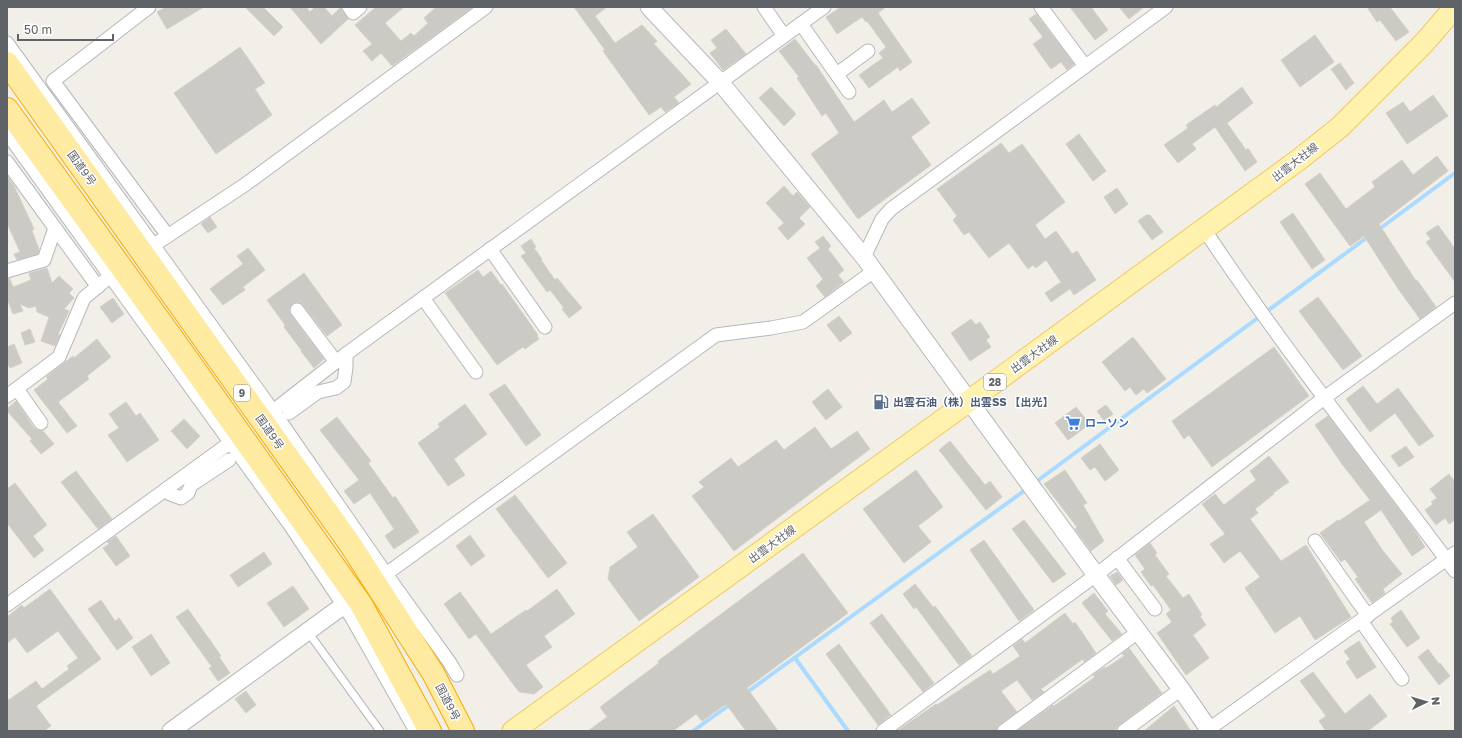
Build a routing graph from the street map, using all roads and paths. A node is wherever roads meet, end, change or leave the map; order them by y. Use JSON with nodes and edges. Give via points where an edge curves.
{"nodes":[{"id":1,"x":150,"y":7,"type":"edge"},
{"id":2,"x":349,"y":7,"type":"edge"},
{"id":3,"x":360,"y":7,"type":"edge"},
{"id":4,"x":486,"y":7,"type":"edge"},
{"id":5,"x":649,"y":7,"type":"edge"},
{"id":6,"x":764,"y":7,"type":"edge"},
{"id":7,"x":824,"y":7,"type":"edge"},
{"id":8,"x":1041,"y":7,"type":"edge"},
{"id":9,"x":1166,"y":7,"type":"edge"},
{"id":10,"x":1455,"y":7,"type":"edge"},
{"id":11,"x":801,"y":24,"type":"junction"},
{"id":12,"x":784,"y":36,"type":"junction"},
{"id":13,"x":7,"y":42,"type":"edge"},
{"id":14,"x":868,"y":51,"type":"dead end"},
{"id":15,"x":7,"y":63,"type":"edge"},
{"id":16,"x":1085,"y":66,"type":"junction"},
{"id":17,"x":837,"y":74,"type":"junction"},
{"id":18,"x":720,"y":82,"type":"junction"},
{"id":19,"x":849,"y":92,"type":"dead end"},
{"id":20,"x":7,"y":109,"type":"edge"},
{"id":21,"x":7,"y":133,"type":"edge"},
{"id":22,"x":7,"y":162,"type":"edge"},
{"id":23,"x":78,"y":163,"type":"junction"},
{"id":24,"x":100,"y":171,"type":"junction"},
{"id":25,"x":72,"y":225,"type":"junction"},
{"id":26,"x":55,"y":228,"type":"junction"},
{"id":27,"x":1204,"y":229,"type":"junction"},
{"id":28,"x":96,"y":232,"type":"junction"},
{"id":29,"x":168,"y":236,"type":"junction"},
{"id":30,"x":154,"y":245,"type":"junction"},
{"id":31,"x":490,"y":250,"type":"junction"},
{"id":32,"x":864,"y":257,"type":"junction"},
{"id":33,"x":7,"y":271,"type":"edge"},
{"id":34,"x":874,"y":271,"type":"junction"},
{"id":35,"x":109,"y":277,"type":"junction"},
{"id":36,"x":98,"y":287,"type":"junction"},
{"id":37,"x":423,"y":298,"type":"junction"},
{"id":38,"x":1455,"y":303,"type":"edge"},
{"id":39,"x":297,"y":310,"type":"dead end"},
{"id":40,"x":545,"y":327,"type":"dead end"},
{"id":41,"x":162,"y":348,"type":"junction"},
{"id":42,"x":183,"y":353,"type":"junction"},
{"id":43,"x":341,"y":358,"type":"junction"},
{"id":44,"x":476,"y":372,"type":"dead end"},
{"id":45,"x":12,"y":392,"type":"edge"},
{"id":46,"x":253,"y":395,"type":"junction"},
{"id":47,"x":1324,"y":398,"type":"junction"},
{"id":48,"x":969,"y":401,"type":"junction"},
{"id":49,"x":273,"y":411,"type":"junction"},
{"id":50,"x":290,"y":413,"type":"dead end"},
{"id":51,"x":41,"y":423,"type":"dead end"},
{"id":52,"x":231,"y":442,"type":"junction"},
{"id":53,"x":230,"y":460,"type":"dead end"},
{"id":54,"x":166,"y":489,"type":"junction"},
{"id":55,"x":300,"y":528,"type":"junction"},
{"id":56,"x":1315,"y":541,"type":"dead end"},
{"id":57,"x":1451,"y":556,"type":"edge"},
{"id":58,"x":1117,"y":558,"type":"junction"},
{"id":59,"x":1455,"y":571,"type":"edge"},
{"id":60,"x":386,"y":574,"type":"junction"},
{"id":61,"x":1096,"y":575,"type":"junction"},
{"id":62,"x":344,"y":605,"type":"junction"},
{"id":63,"x":7,"y":606,"type":"edge"},
{"id":64,"x":410,"y":608,"type":"junction"},
{"id":65,"x":1155,"y":608,"type":"dead end"},
{"id":66,"x":1364,"y":618,"type":"junction"},
{"id":67,"x":308,"y":632,"type":"junction"},
{"id":68,"x":1138,"y":632,"type":"junction"},
{"id":69,"x":409,"y":636,"type":"junction"},
{"id":70,"x":457,"y":675,"type":"dead end"},
{"id":71,"x":1402,"y":678,"type":"dead end"},
{"id":72,"x":1181,"y":689,"type":"junction"},
{"id":73,"x":419,"y":723,"type":"edge"},
{"id":74,"x":516,"y":730,"type":"edge"},
{"id":75,"x":1210,"y":730,"type":"edge"},
{"id":76,"x":171,"y":731,"type":"edge"},
{"id":77,"x":380,"y":731,"type":"edge"},
{"id":78,"x":464,"y":731,"type":"edge"},
{"id":79,"x":883,"y":731,"type":"edge"},
{"id":80,"x":1004,"y":731,"type":"edge"},
{"id":81,"x":1124,"y":731,"type":"edge"}],
"edges":[{"from":1,"to":29,"type":"street","via":[[54,81]]},
{"from":2,"to":3,"type":"street","via":[[353,12]]},
{"from":4,"to":29,"type":"street","via":[[246,184]]},
{"from":5,"to":18,"type":"street"},
{"from":6,"to":12,"type":"street"},
{"from":7,"to":11,"type":"street"},
{"from":8,"to":16,"type":"street"},
{"from":9,"to":16,"type":"street"},
{"from":10,"to":27,"type":"main road","name":"出雲大社線","number":"28","via":[[1424,43],[1340,127],[1265,186]]},
{"from":11,"to":12,"type":"street"},
{"from":11,"to":17,"type":"street"},
{"from":12,"to":18,"type":"street"},
{"from":13,"to":24,"type":"street"},
{"from":14,"to":17,"type":"street"},
{"from":15,"to":23,"type":"highway","name":"国道9号","number":"9"},
{"from":16,"to":32,"type":"street","via":[[890,209],[882,219]]},
{"from":17,"to":19,"type":"street"},
{"from":18,"to":31,"type":"street"},
{"from":18,"to":32,"type":"street"},
{"from":20,"to":28,"type":"highway","number":"9"},
{"from":21,"to":25,"type":"street"},
{"from":22,"to":26,"type":"street"},
{"from":23,"to":24,"type":"street"},
{"from":23,"to":46,"type":"highway","name":"国道9号","number":"9"},
{"from":24,"to":30,"type":"street"},
{"from":25,"to":28,"type":"street"},
{"from":25,"to":35,"type":"street"},
{"from":26,"to":33,"type":"street","via":[[44,260]]},
{"from":26,"to":36,"type":"street"},
{"from":27,"to":47,"type":"street","via":[[1240,284]]},
{"from":27,"to":48,"type":"main road","name":"出雲大社線","number":"28"},
{"from":28,"to":42,"type":"highway","number":"9"},
{"from":29,"to":30,"type":"street"},
{"from":30,"to":46,"type":"street"},
{"from":31,"to":37,"type":"street"},
{"from":31,"to":40,"type":"street"},
{"from":32,"to":34,"type":"street"},
{"from":34,"to":48,"type":"street"},
{"from":34,"to":60,"type":"street","via":[[803,322],[716,335]]},
{"from":35,"to":36,"type":"street"},
{"from":35,"to":41,"type":"street"},
{"from":36,"to":45,"type":"street","via":[[84,298],[59,357]]},
{"from":37,"to":43,"type":"street"},
{"from":37,"to":44,"type":"street"},
{"from":38,"to":47,"type":"street"},
{"from":39,"to":43,"type":"street"},
{"from":41,"to":42,"type":"street"},
{"from":41,"to":52,"type":"street"},
{"from":42,"to":55,"type":"highway","number":"9"},
{"from":43,"to":49,"type":"street"},
{"from":43,"to":50,"type":"street","via":[[346,367],[344,382],[336,388],[318,392]]},
{"from":45,"to":51,"type":"street"},
{"from":46,"to":49,"type":"street"},
{"from":46,"to":69,"type":"highway","name":"国道9号","number":"9"},
{"from":47,"to":57,"type":"street"},
{"from":47,"to":58,"type":"street"},
{"from":48,"to":61,"type":"street"},
{"from":48,"to":74,"type":"main road","name":"出雲大社線","number":"28"},
{"from":49,"to":60,"type":"street"},
{"from":52,"to":54,"type":"street"},
{"from":52,"to":55,"type":"street"},
{"from":53,"to":54,"type":"street","via":[[191,485],[188,493],[181,498],[170,494]]},
{"from":54,"to":63,"type":"street"},
{"from":55,"to":62,"type":"street"},
{"from":55,"to":73,"type":"highway","number":"9","via":[[361,604]]},
{"from":56,"to":66,"type":"street"},
{"from":57,"to":59,"type":"street"},
{"from":57,"to":66,"type":"street"},
{"from":58,"to":61,"type":"street"},
{"from":58,"to":65,"type":"street"},
{"from":60,"to":64,"type":"street"},
{"from":61,"to":68,"type":"street"},
{"from":61,"to":79,"type":"street"},
{"from":62,"to":67,"type":"street"},
{"from":62,"to":73,"type":"street"},
{"from":64,"to":69,"type":"street"},
{"from":64,"to":70,"type":"street"},
{"from":66,"to":71,"type":"street"},
{"from":66,"to":75,"type":"street"},
{"from":67,"to":76,"type":"street"},
{"from":67,"to":77,"type":"lane"},
{"from":68,"to":72,"type":"street"},
{"from":68,"to":80,"type":"street"},
{"from":69,"to":78,"type":"highway","name":"国道9号","number":"9"},
{"from":72,"to":75,"type":"street"},
{"from":72,"to":81,"type":"street"}]}
